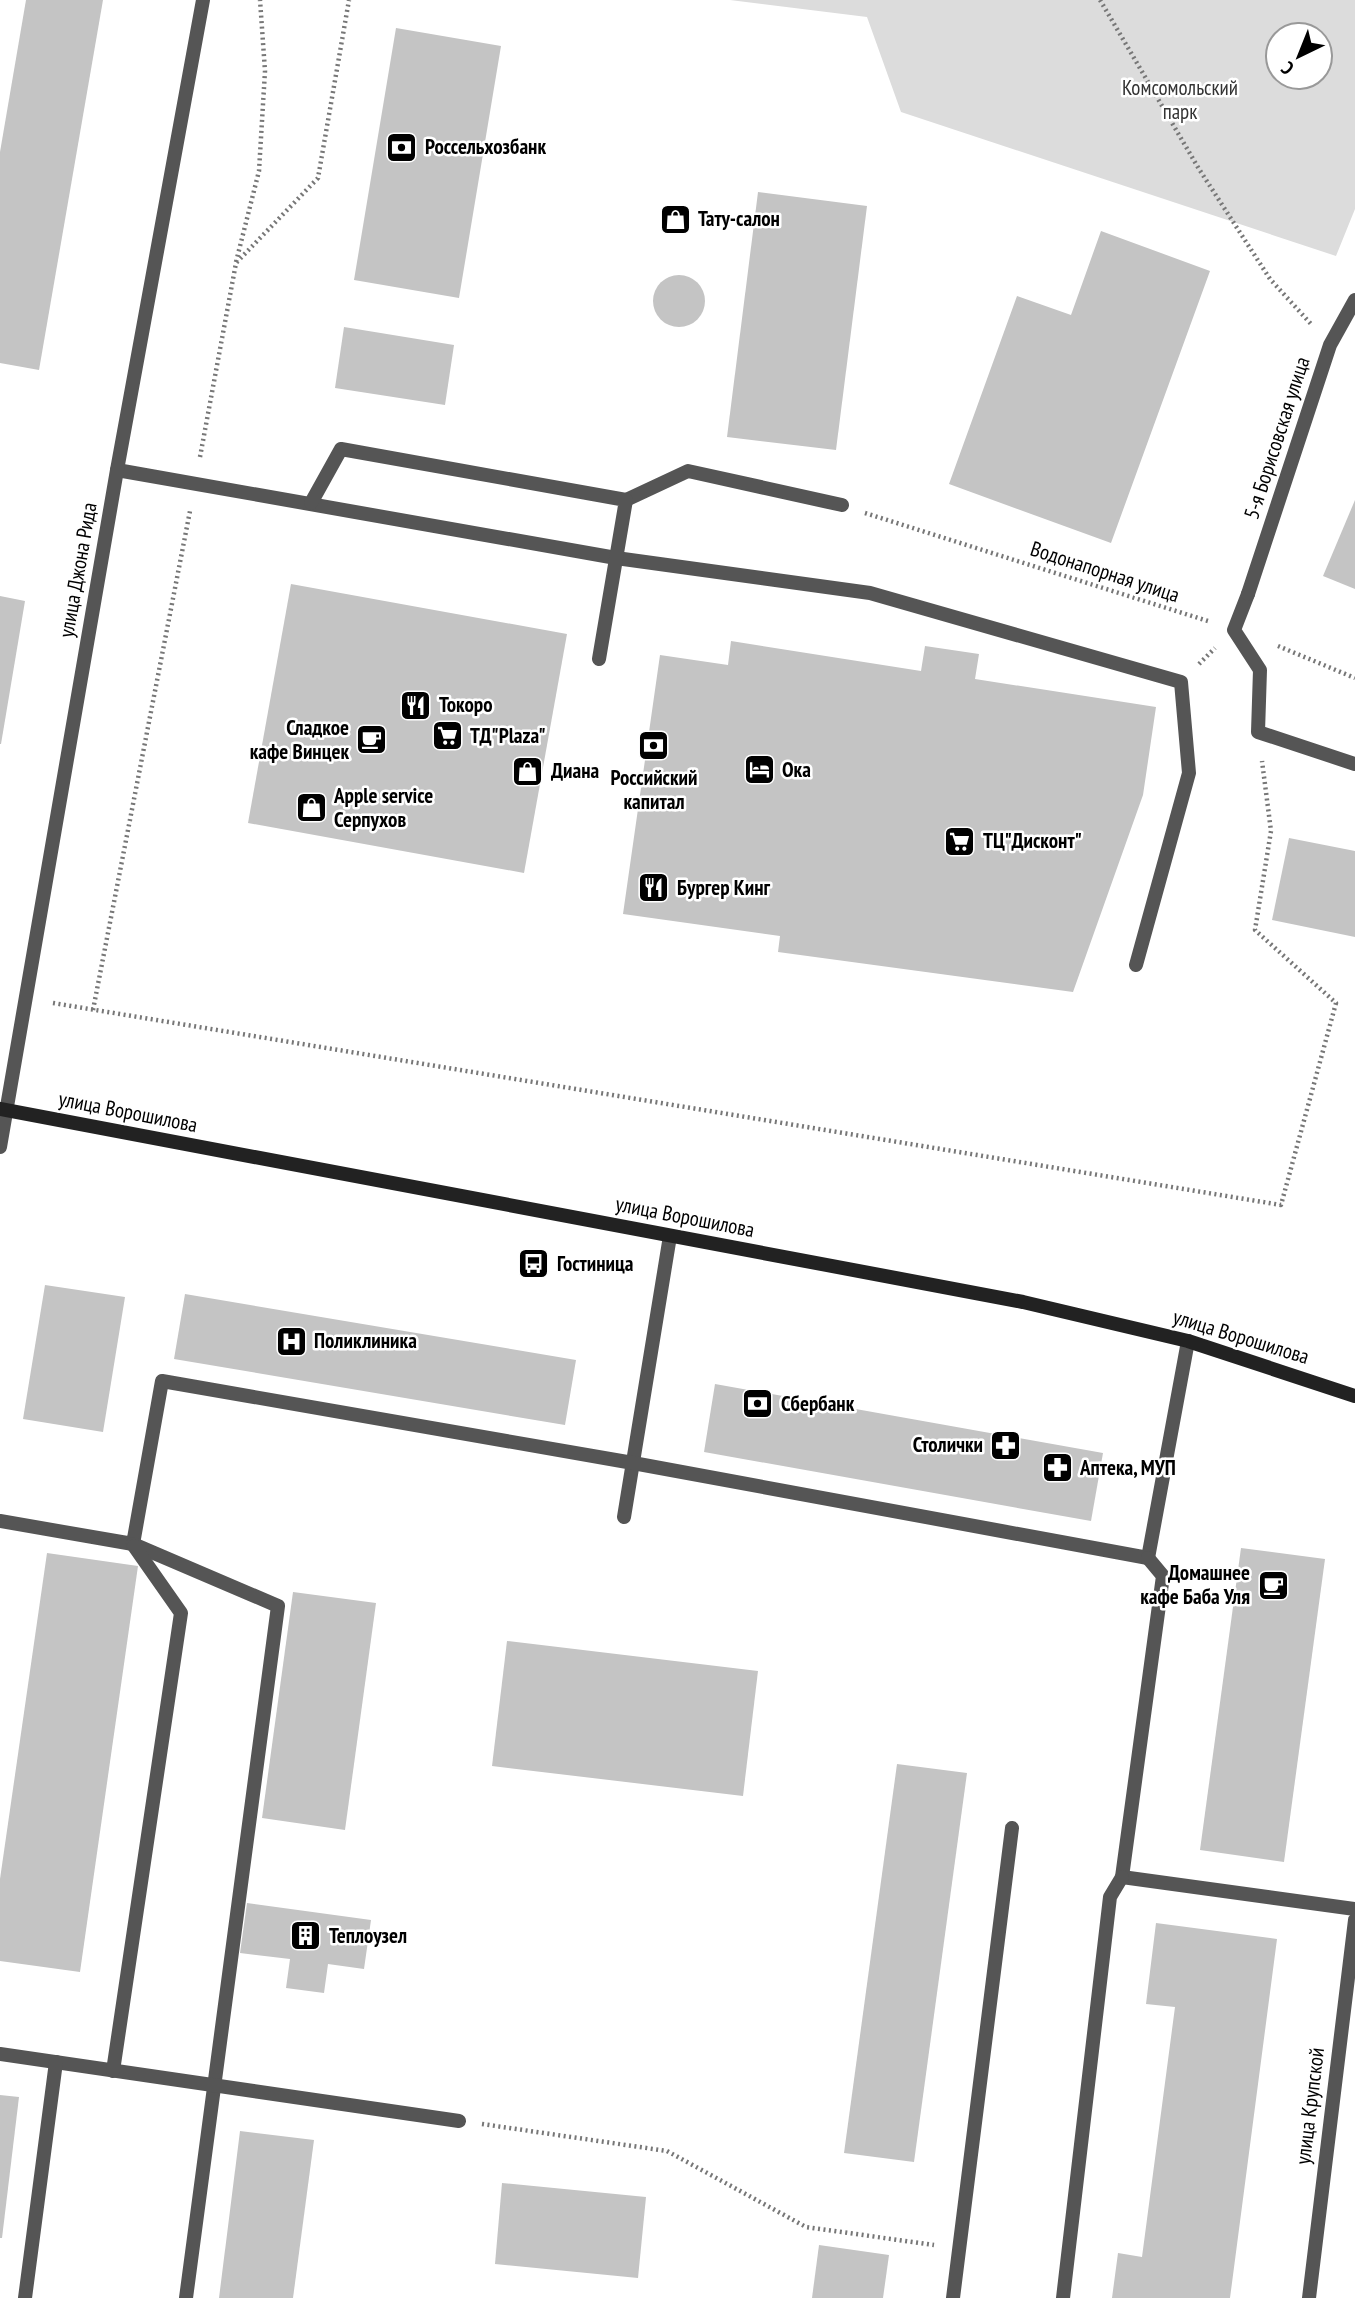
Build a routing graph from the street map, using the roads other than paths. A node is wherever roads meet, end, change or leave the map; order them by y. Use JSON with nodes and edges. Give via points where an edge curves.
{"nodes":[{"id":1,"x":203,"y":0,"type":"edge"},
{"id":2,"x":1355,"y":300,"type":"edge"},
{"id":3,"x":117,"y":470,"type":"junction"},
{"id":4,"x":626,"y":500,"type":"junction"},
{"id":5,"x":311,"y":503,"type":"junction"},
{"id":6,"x":842,"y":505,"type":"road end"},
{"id":7,"x":616,"y":558,"type":"junction"},
{"id":8,"x":599,"y":659,"type":"dead end"},
{"id":9,"x":1355,"y":764,"type":"edge"},
{"id":10,"x":1136,"y":965,"type":"dead end"},
{"id":11,"x":3,"y":1110,"type":"edge"},
{"id":12,"x":0,"y":1147,"type":"edge"},
{"id":13,"x":670,"y":1236,"type":"junction"},
{"id":14,"x":1188,"y":1341,"type":"junction"},
{"id":15,"x":1355,"y":1396,"type":"edge"},
{"id":16,"x":633,"y":1463,"type":"junction"},
{"id":17,"x":624,"y":1517,"type":"dead end"},
{"id":18,"x":0,"y":1521,"type":"edge"},
{"id":19,"x":133,"y":1544,"type":"junction"},
{"id":20,"x":1147,"y":1558,"type":"junction"},
{"id":21,"x":1012,"y":1828,"type":"dead end"},
{"id":22,"x":1122,"y":1877,"type":"junction"},
{"id":23,"x":1355,"y":1909,"type":"edge"},
{"id":24,"x":1355,"y":1920,"type":"edge"},
{"id":25,"x":1350,"y":1986,"type":"edge"},
{"id":26,"x":0,"y":2054,"type":"edge"},
{"id":27,"x":56,"y":2062,"type":"junction"},
{"id":28,"x":113,"y":2071,"type":"junction"},
{"id":29,"x":214,"y":2085,"type":"junction"},
{"id":30,"x":459,"y":2121,"type":"road end"},
{"id":31,"x":25,"y":2298,"type":"edge"},
{"id":32,"x":186,"y":2298,"type":"edge"},
{"id":33,"x":953,"y":2298,"type":"edge"},
{"id":34,"x":1063,"y":2298,"type":"edge"},
{"id":35,"x":1309,"y":2298,"type":"edge"}],
"edges":[{"from":1,"to":3,"type":"street","name":"улица Джона Рида"},
{"from":2,"to":9,"type":"street","name":"5-я Борисовская улица","via":[[1330,345],[1234,630],[1260,670],[1258,732]]},
{"from":3,"to":5,"type":"street"},
{"from":3,"to":11,"type":"street","name":"улица Джона Рида"},
{"from":4,"to":5,"type":"street","via":[[341,449]]},
{"from":4,"to":6,"type":"street","via":[[688,471]]},
{"from":4,"to":7,"type":"street"},
{"from":5,"to":7,"type":"street"},
{"from":7,"to":8,"type":"street"},
{"from":7,"to":10,"type":"street","via":[[870,593],[1181,682],[1189,774]]},
{"from":11,"to":12,"type":"street","name":"улица Джона Рида"},
{"from":11,"to":13,"type":"main road","name":"улица Ворошилова"},
{"from":13,"to":14,"type":"main road","name":"улица Ворошилова","via":[[1023,1302]]},
{"from":13,"to":16,"type":"street"},
{"from":14,"to":15,"type":"main road","name":"улица Ворошилова"},
{"from":14,"to":20,"type":"street"},
{"from":16,"to":17,"type":"street"},
{"from":16,"to":19,"type":"street","via":[[162,1381]]},
{"from":16,"to":20,"type":"street"},
{"from":18,"to":19,"type":"street"},
{"from":19,"to":28,"type":"street","via":[[181,1613]]},
{"from":19,"to":29,"type":"street","via":[[278,1606]]},
{"from":20,"to":22,"type":"street","via":[[1163,1576]]},
{"from":21,"to":33,"type":"street"},
{"from":22,"to":23,"type":"street"},
{"from":22,"to":34,"type":"street","via":[[1110,1897]]},
{"from":24,"to":25,"type":"street","name":"улица Крупской"},
{"from":25,"to":35,"type":"street","name":"улица Крупской"},
{"from":26,"to":27,"type":"street"},
{"from":27,"to":28,"type":"street"},
{"from":27,"to":31,"type":"street"},
{"from":28,"to":29,"type":"street"},
{"from":29,"to":30,"type":"street"},
{"from":29,"to":32,"type":"street"}]}
